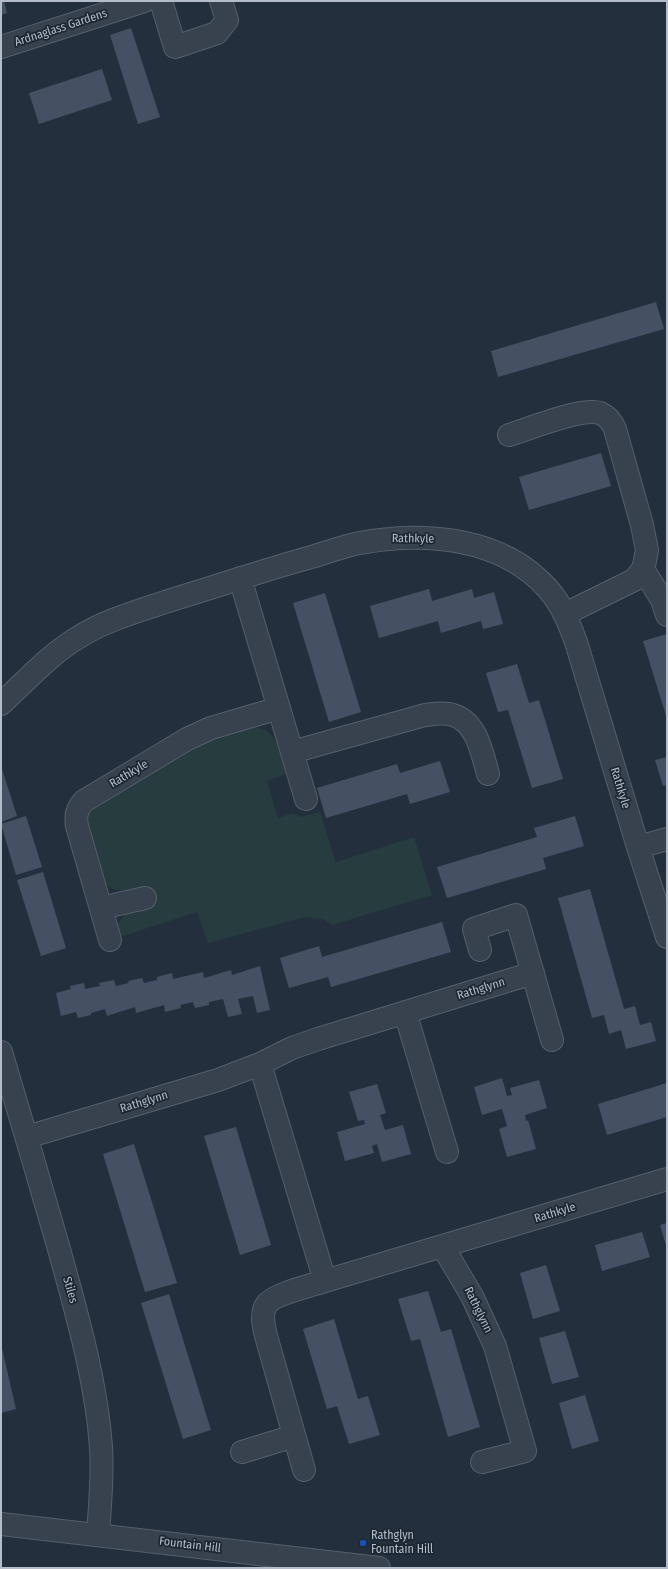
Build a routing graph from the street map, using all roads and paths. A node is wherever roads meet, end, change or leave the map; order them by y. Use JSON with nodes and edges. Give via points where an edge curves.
{"nodes":[{"id":1,"x":144,"y":1,"type":"edge"},
{"id":2,"x":161,"y":1,"type":"edge"},
{"id":3,"x":221,"y":1,"type":"edge"},
{"id":4,"x":1,"y":47,"type":"edge"},
{"id":5,"x":509,"y":435,"type":"dead end"},
{"id":6,"x":643,"y":569,"type":"junction"},
{"id":7,"x":240,"y":578,"type":"junction"},
{"id":8,"x":565,"y":614,"type":"junction"},
{"id":9,"x":667,"y":615,"type":"edge"},
{"id":10,"x":1,"y":704,"type":"edge"},
{"id":11,"x":280,"y":708,"type":"junction"},
{"id":12,"x":292,"y":752,"type":"junction"},
{"id":13,"x":488,"y":774,"type":"dead end"},
{"id":14,"x":306,"y":799,"type":"dead end"},
{"id":15,"x":667,"y":839,"type":"edge"},
{"id":16,"x":638,"y":847,"type":"junction"},
{"id":17,"x":145,"y":898,"type":"dead end"},
{"id":18,"x":101,"y":908,"type":"junction"},
{"id":19,"x":667,"y":937,"type":"edge"},
{"id":20,"x":110,"y":940,"type":"dead end"},
{"id":21,"x":480,"y":950,"type":"dead end"},
{"id":22,"x":533,"y":973,"type":"junction"},
{"id":23,"x":405,"y":1012,"type":"junction"},
{"id":24,"x":552,"y":1040,"type":"dead end"},
{"id":25,"x":1,"y":1052,"type":"edge"},
{"id":26,"x":260,"y":1064,"type":"junction"},
{"id":27,"x":27,"y":1137,"type":"junction"},
{"id":28,"x":447,"y":1152,"type":"dead end"},
{"id":29,"x":667,"y":1179,"type":"edge"},
{"id":30,"x":443,"y":1247,"type":"junction"},
{"id":31,"x":325,"y":1281,"type":"junction"},
{"id":32,"x":294,"y":1436,"type":"junction"},
{"id":33,"x":242,"y":1452,"type":"dead end"},
{"id":34,"x":482,"y":1462,"type":"dead end"},
{"id":35,"x":304,"y":1470,"type":"dead end"},
{"id":36,"x":1,"y":1524,"type":"edge"},
{"id":37,"x":98,"y":1534,"type":"junction"},
{"id":38,"x":379,"y":1568,"type":"edge"}],
"edges":[{"from":1,"to":4,"type":"street","name":"Ardnaglass Gardens"},
{"from":2,"to":3,"type":"street","via":[[175,47],[217,33],[227,20]]},
{"from":5,"to":6,"type":"street","via":[[583,412],[600,413],[610,421],[615,429],[642,525],[647,550]]},
{"from":6,"to":8,"type":"street","via":[[634,580]]},
{"from":6,"to":9,"type":"street","via":[[662,600]]},
{"from":7,"to":8,"type":"street","name":"Rathkyle","via":[[358,543],[414,537],[446,540],[476,546],[514,560],[545,586]]},
{"from":7,"to":10,"type":"street","name":"Rathkyle","via":[[114,619],[92,629],[63,648]]},
{"from":7,"to":11,"type":"street"},
{"from":8,"to":16,"type":"street","name":"Rathkyle","via":[[576,642]]},
{"from":11,"to":12,"type":"street"},
{"from":11,"to":18,"type":"street","name":"Rathkyle","via":[[211,728],[186,739],[81,804],[76,813],[76,821]]},
{"from":12,"to":13,"type":"street","via":[[425,716],[447,714],[461,719],[472,730]]},
{"from":12,"to":14,"type":"street"},
{"from":15,"to":16,"type":"street"},
{"from":16,"to":19,"type":"street","name":"Rathkyle"},
{"from":17,"to":18,"type":"street"},
{"from":18,"to":20,"type":"street","name":"Rathkyle"},
{"from":21,"to":22,"type":"street","via":[[474,929],[516,915]]},
{"from":22,"to":23,"type":"street","name":"Rathglynn"},
{"from":22,"to":24,"type":"street"},
{"from":23,"to":26,"type":"street","name":"Rathglynn","via":[[292,1048]]},
{"from":23,"to":28,"type":"street"},
{"from":25,"to":27,"type":"street","name":"Stiles"},
{"from":26,"to":27,"type":"street","name":"Rathglynn","via":[[218,1080]]},
{"from":26,"to":31,"type":"street"},
{"from":27,"to":37,"type":"street","name":"Stiles","via":[[81,1327],[94,1385],[101,1448]]},
{"from":29,"to":30,"type":"street","name":"Rathkyle"},
{"from":30,"to":31,"type":"street"},
{"from":30,"to":34,"type":"street","name":"Rathglynn","via":[[472,1296],[493,1340],[525,1451]]},
{"from":31,"to":32,"type":"street","via":[[275,1298],[268,1303],[264,1313],[268,1343]]},
{"from":32,"to":33,"type":"street"},
{"from":32,"to":35,"type":"street"},
{"from":36,"to":37,"type":"street","name":"Fountain Hill"},
{"from":37,"to":38,"type":"street","name":"Fountain Hill"}]}
